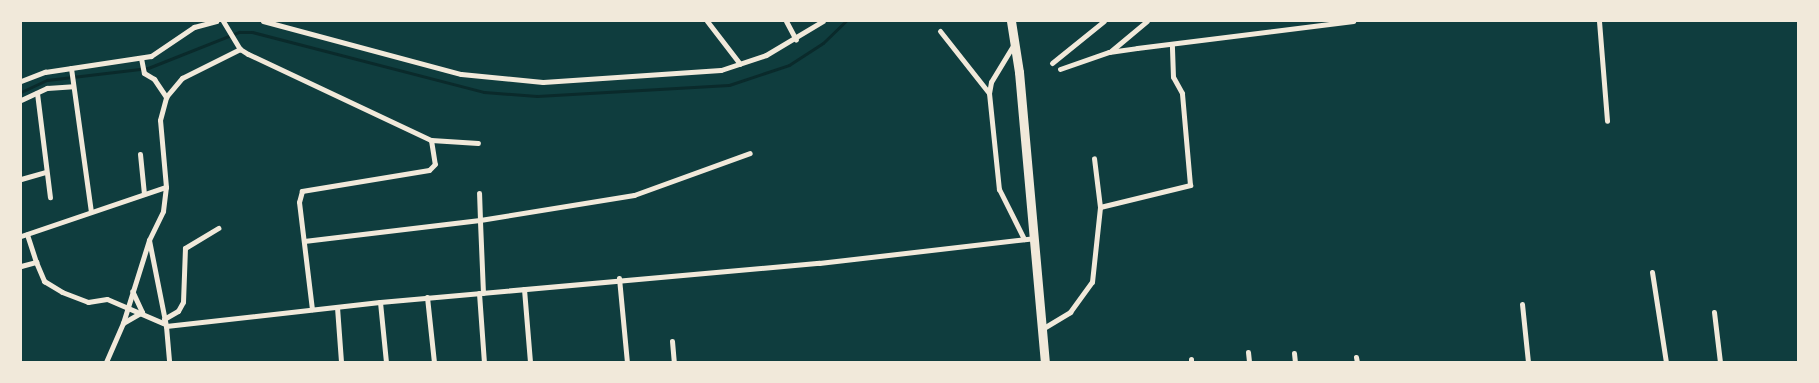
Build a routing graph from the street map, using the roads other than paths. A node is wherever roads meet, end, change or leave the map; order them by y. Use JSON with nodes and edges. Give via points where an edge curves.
{"nodes":[{"id":1,"x":216,"y":21,"type":"edge"},
{"id":2,"x":223,"y":21,"type":"edge"},
{"id":3,"x":263,"y":21,"type":"edge"},
{"id":4,"x":707,"y":21,"type":"edge"},
{"id":5,"x":786,"y":21,"type":"edge"},
{"id":6,"x":823,"y":21,"type":"edge"},
{"id":7,"x":1011,"y":21,"type":"edge"},
{"id":8,"x":1104,"y":21,"type":"edge"},
{"id":9,"x":1147,"y":21,"type":"edge"},
{"id":10,"x":1353,"y":21,"type":"edge"},
{"id":11,"x":1599,"y":21,"type":"edge"},
{"id":12,"x":940,"y":31,"type":"dead end"},
{"id":13,"x":796,"y":40,"type":"junction"},
{"id":14,"x":1016,"y":42,"type":"junction"},
{"id":15,"x":1172,"y":44,"type":"junction"},
{"id":16,"x":240,"y":49,"type":"junction"},
{"id":17,"x":1110,"y":52,"type":"junction"},
{"id":18,"x":141,"y":58,"type":"junction"},
{"id":19,"x":1052,"y":63,"type":"dead end"},
{"id":20,"x":740,"y":64,"type":"junction"},
{"id":21,"x":71,"y":69,"type":"junction"},
{"id":22,"x":1060,"y":69,"type":"dead end"},
{"id":23,"x":21,"y":81,"type":"edge"},
{"id":24,"x":73,"y":84,"type":"junction"},
{"id":25,"x":36,"y":92,"type":"junction"},
{"id":26,"x":989,"y":93,"type":"junction"},
{"id":27,"x":166,"y":96,"type":"junction"},
{"id":28,"x":21,"y":100,"type":"edge"},
{"id":29,"x":1607,"y":120,"type":"dead end"},
{"id":30,"x":431,"y":140,"type":"junction"},
{"id":31,"x":478,"y":143,"type":"dead end"},
{"id":32,"x":750,"y":153,"type":"dead end"},
{"id":33,"x":140,"y":154,"type":"dead end"},
{"id":34,"x":1094,"y":158,"type":"dead end"},
{"id":35,"x":46,"y":172,"type":"junction"},
{"id":36,"x":21,"y":179,"type":"edge"},
{"id":37,"x":166,"y":187,"type":"junction"},
{"id":38,"x":480,"y":193,"type":"dead end"},
{"id":39,"x":144,"y":194,"type":"junction"},
{"id":40,"x":50,"y":198,"type":"dead end"},
{"id":41,"x":1100,"y":207,"type":"junction"},
{"id":42,"x":91,"y":212,"type":"junction"},
{"id":43,"x":480,"y":220,"type":"junction"},
{"id":44,"x":218,"y":228,"type":"dead end"},
{"id":45,"x":24,"y":235,"type":"edge"},
{"id":46,"x":1034,"y":238,"type":"junction"},
{"id":47,"x":1024,"y":239,"type":"junction"},
{"id":48,"x":149,"y":240,"type":"junction"},
{"id":49,"x":304,"y":240,"type":"junction"},
{"id":50,"x":36,"y":262,"type":"junction"},
{"id":51,"x":21,"y":266,"type":"edge"},
{"id":52,"x":1652,"y":272,"type":"dead end"},
{"id":53,"x":619,"y":278,"type":"junction"},
{"id":54,"x":524,"y":289,"type":"junction"},
{"id":55,"x":132,"y":292,"type":"junction"},
{"id":56,"x":481,"y":293,"type":"junction"},
{"id":57,"x":427,"y":297,"type":"junction"},
{"id":58,"x":380,"y":302,"type":"junction"},
{"id":59,"x":1522,"y":304,"type":"dead end"},
{"id":60,"x":128,"y":306,"type":"junction"},
{"id":61,"x":337,"y":307,"type":"junction"},
{"id":62,"x":312,"y":309,"type":"junction"},
{"id":63,"x":142,"y":312,"type":"junction"},
{"id":64,"x":1714,"y":312,"type":"dead end"},
{"id":65,"x":123,"y":323,"type":"junction"},
{"id":66,"x":165,"y":323,"type":"junction"},
{"id":67,"x":1042,"y":329,"type":"junction"},
{"id":68,"x":672,"y":340,"type":"dead end"},
{"id":69,"x":1248,"y":352,"type":"dead end"},
{"id":70,"x":1294,"y":353,"type":"dead end"},
{"id":71,"x":169,"y":359,"type":"edge"},
{"id":72,"x":106,"y":362,"type":"edge"},
{"id":73,"x":174,"y":362,"type":"edge"},
{"id":74,"x":341,"y":362,"type":"edge"},
{"id":75,"x":386,"y":362,"type":"edge"},
{"id":76,"x":434,"y":362,"type":"edge"},
{"id":77,"x":484,"y":362,"type":"edge"},
{"id":78,"x":530,"y":362,"type":"edge"},
{"id":79,"x":627,"y":362,"type":"edge"},
{"id":80,"x":674,"y":362,"type":"edge"},
{"id":81,"x":1045,"y":362,"type":"edge"},
{"id":82,"x":1249,"y":362,"type":"edge"},
{"id":83,"x":1295,"y":362,"type":"edge"},
{"id":84,"x":1528,"y":362,"type":"edge"},
{"id":85,"x":1666,"y":362,"type":"edge"},
{"id":86,"x":1720,"y":362,"type":"edge"}],
"edges":[{"from":1,"to":18,"type":"street","via":[[194,28],[159,52]]},
{"from":2,"to":16,"type":"street"},
{"from":3,"to":20,"type":"street","via":[[461,74],[501,80],[543,82],[643,78],[721,70]]},
{"from":4,"to":20,"type":"street"},
{"from":5,"to":13,"type":"street"},
{"from":6,"to":13,"type":"street"},
{"from":7,"to":14,"type":"highway"},
{"from":8,"to":19,"type":"street"},
{"from":9,"to":17,"type":"street"},
{"from":10,"to":15,"type":"street"},
{"from":11,"to":29,"type":"street"},
{"from":12,"to":26,"type":"street"},
{"from":13,"to":20,"type":"street"},
{"from":14,"to":26,"type":"street","via":[[998,69]]},
{"from":14,"to":46,"type":"highway"},
{"from":15,"to":17,"type":"street"},
{"from":15,"to":41,"type":"street","via":[[1173,77],[1182,93],[1190,185]]},
{"from":16,"to":27,"type":"street","via":[[182,78]]},
{"from":16,"to":30,"type":"street"},
{"from":17,"to":22,"type":"street"},
{"from":18,"to":21,"type":"street"},
{"from":18,"to":27,"type":"street","via":[[144,73],[154,79]]},
{"from":21,"to":23,"type":"street","via":[[45,72]]},
{"from":21,"to":24,"type":"street"},
{"from":24,"to":25,"type":"street"},
{"from":24,"to":42,"type":"street"},
{"from":25,"to":28,"type":"street"},
{"from":25,"to":35,"type":"street"},
{"from":26,"to":47,"type":"street","via":[[999,189]]},
{"from":27,"to":37,"type":"street","via":[[160,120]]},
{"from":30,"to":31,"type":"street"},
{"from":30,"to":49,"type":"street","via":[[435,164],[429,170],[302,191],[299,202]]},
{"from":32,"to":43,"type":"street","via":[[634,196]]},
{"from":33,"to":39,"type":"street"},
{"from":34,"to":41,"type":"street"},
{"from":35,"to":36,"type":"street"},
{"from":35,"to":40,"type":"street"},
{"from":37,"to":39,"type":"street"},
{"from":37,"to":48,"type":"street","via":[[164,211]]},
{"from":38,"to":43,"type":"street"},
{"from":39,"to":42,"type":"street"},
{"from":41,"to":67,"type":"street","via":[[1092,282],[1070,312]]},
{"from":42,"to":45,"type":"street"},
{"from":43,"to":49,"type":"street"},
{"from":43,"to":56,"type":"street"},
{"from":44,"to":66,"type":"street","via":[[184,248],[183,302]]},
{"from":45,"to":50,"type":"street"},
{"from":46,"to":47,"type":"street"},
{"from":46,"to":67,"type":"highway"},
{"from":47,"to":53,"type":"street","via":[[800,264]]},
{"from":48,"to":55,"type":"street"},
{"from":48,"to":66,"type":"street"},
{"from":49,"to":62,"type":"street"},
{"from":50,"to":51,"type":"street"},
{"from":50,"to":60,"type":"street","via":[[44,281],[62,292],[84,301],[107,299]]},
{"from":52,"to":85,"type":"street"},
{"from":53,"to":54,"type":"street"},
{"from":53,"to":79,"type":"street"},
{"from":54,"to":56,"type":"street"},
{"from":54,"to":78,"type":"street"},
{"from":55,"to":60,"type":"street"},
{"from":55,"to":63,"type":"street"},
{"from":56,"to":57,"type":"street"},
{"from":56,"to":77,"type":"street"},
{"from":57,"to":58,"type":"street"},
{"from":57,"to":76,"type":"street"},
{"from":58,"to":61,"type":"street"},
{"from":58,"to":75,"type":"street"},
{"from":59,"to":84,"type":"street"},
{"from":60,"to":63,"type":"street"},
{"from":60,"to":65,"type":"street"},
{"from":61,"to":62,"type":"street"},
{"from":61,"to":74,"type":"street"},
{"from":62,"to":66,"type":"street"},
{"from":63,"to":65,"type":"street"},
{"from":63,"to":66,"type":"street"},
{"from":64,"to":86,"type":"street"},
{"from":65,"to":72,"type":"street"},
{"from":66,"to":71,"type":"street"},
{"from":67,"to":81,"type":"highway"},
{"from":68,"to":80,"type":"street"},
{"from":69,"to":82,"type":"street"},
{"from":70,"to":83,"type":"street"},
{"from":71,"to":73,"type":"street"}]}
